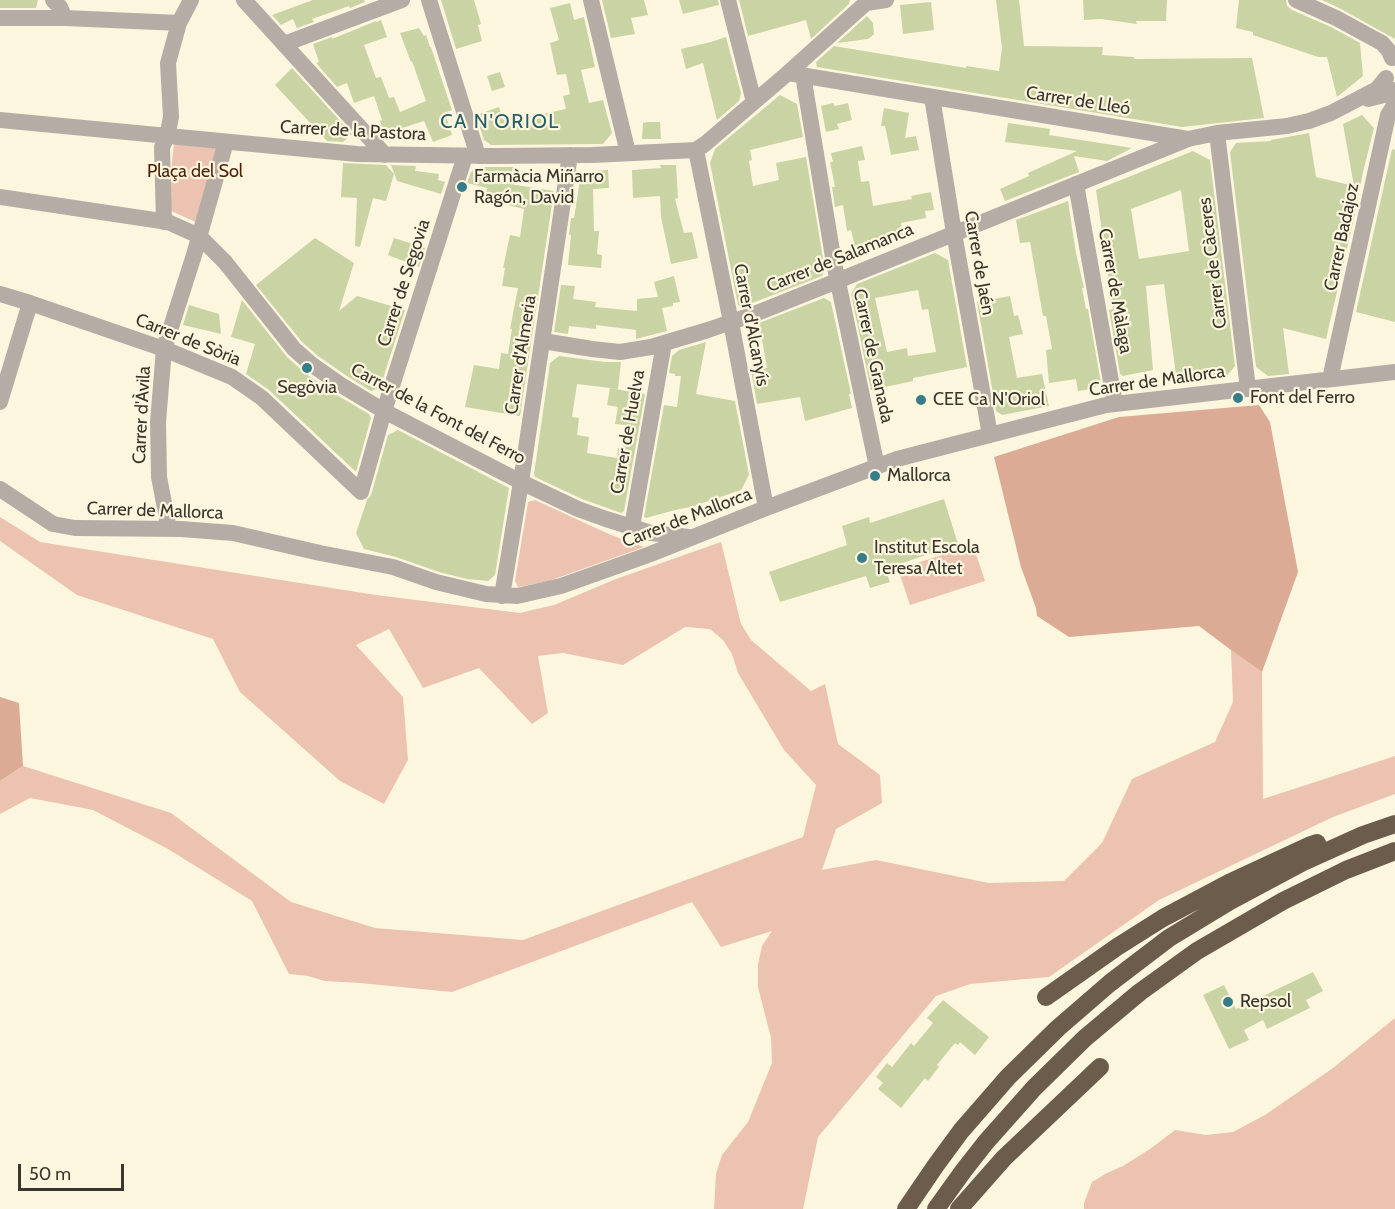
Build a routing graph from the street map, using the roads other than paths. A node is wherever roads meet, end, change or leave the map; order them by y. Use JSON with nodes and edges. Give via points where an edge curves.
{"nodes":[{"id":1,"x":53,"y":0,"type":"edge"},
{"id":2,"x":191,"y":0,"type":"edge"},
{"id":3,"x":244,"y":0,"type":"edge"},
{"id":4,"x":402,"y":0,"type":"edge"},
{"id":5,"x":429,"y":0,"type":"edge"},
{"id":6,"x":591,"y":0,"type":"edge"},
{"id":7,"x":728,"y":0,"type":"edge"},
{"id":8,"x":886,"y":0,"type":"edge"},
{"id":9,"x":1296,"y":0,"type":"edge"},
{"id":10,"x":865,"y":2,"type":"edge"},
{"id":11,"x":0,"y":18,"type":"edge"},
{"id":12,"x":65,"y":18,"type":"junction"},
{"id":13,"x":179,"y":23,"type":"junction"},
{"id":14,"x":284,"y":44,"type":"junction"},
{"id":15,"x":1394,"y":57,"type":"edge"},
{"id":16,"x":795,"y":74,"type":"junction"},
{"id":17,"x":1392,"y":91,"type":"edge"},
{"id":18,"x":932,"y":97,"type":"junction"},
{"id":19,"x":754,"y":102,"type":"junction"},
{"id":20,"x":0,"y":120,"type":"edge"},
{"id":21,"x":1217,"y":133,"type":"junction"},
{"id":22,"x":1156,"y":134,"type":"junction"},
{"id":23,"x":167,"y":137,"type":"junction"},
{"id":24,"x":1188,"y":139,"type":"junction"},
{"id":25,"x":226,"y":142,"type":"junction"},
{"id":26,"x":696,"y":150,"type":"junction"},
{"id":27,"x":628,"y":153,"type":"junction"},
{"id":28,"x":385,"y":155,"type":"junction"},
{"id":29,"x":570,"y":155,"type":"junction"},
{"id":30,"x":471,"y":156,"type":"junction"},
{"id":31,"x":1143,"y":157,"type":"junction"},
{"id":32,"x":1076,"y":184,"type":"junction"},
{"id":33,"x":0,"y":197,"type":"edge"},
{"id":34,"x":164,"y":222,"type":"junction"},
{"id":35,"x":954,"y":233,"type":"junction"},
{"id":36,"x":199,"y":236,"type":"junction"},
{"id":37,"x":837,"y":281,"type":"junction"},
{"id":38,"x":0,"y":294,"type":"edge"},
{"id":39,"x":30,"y":303,"type":"junction"},
{"id":40,"x":731,"y":322,"type":"junction"},
{"id":41,"x":543,"y":341,"type":"junction"},
{"id":42,"x":664,"y":343,"type":"junction"},
{"id":43,"x":164,"y":349,"type":"junction"},
{"id":44,"x":1395,"y":372,"type":"edge"},
{"id":45,"x":1330,"y":379,"type":"junction"},
{"id":46,"x":1248,"y":389,"type":"junction"},
{"id":47,"x":0,"y":402,"type":"edge"},
{"id":48,"x":1115,"y":404,"type":"junction"},
{"id":49,"x":384,"y":411,"type":"junction"},
{"id":50,"x":990,"y":435,"type":"junction"},
{"id":51,"x":877,"y":467,"type":"junction"},
{"id":52,"x":521,"y":482,"type":"junction"},
{"id":53,"x":0,"y":489,"type":"edge"},
{"id":54,"x":361,"y":492,"type":"joint"},
{"id":55,"x":766,"y":508,"type":"junction"},
{"id":56,"x":632,"y":527,"type":"junction"},
{"id":57,"x":170,"y":529,"type":"junction"},
{"id":58,"x":690,"y":537,"type":"junction"},
{"id":59,"x":502,"y":596,"type":"junction"},
{"id":60,"x":1395,"y":824,"type":"edge"},
{"id":61,"x":1363,"y":835,"type":"junction"},
{"id":62,"x":1395,"y":851,"type":"edge"},
{"id":63,"x":1046,"y":996,"type":"dead end"},
{"id":64,"x":1100,"y":1067,"type":"dead end"},
{"id":65,"x":906,"y":1209,"type":"edge"},
{"id":66,"x":936,"y":1209,"type":"edge"},
{"id":67,"x":959,"y":1209,"type":"edge"}],
"edges":[{"from":1,"to":12,"type":"street"},
{"from":2,"to":13,"type":"street"},
{"from":3,"to":14,"type":"street"},
{"from":4,"to":14,"type":"street"},
{"from":5,"to":30,"type":"street"},
{"from":6,"to":27,"type":"street"},
{"from":7,"to":19,"type":"street"},
{"from":8,"to":10,"type":"street"},
{"from":9,"to":15,"type":"street","via":[[1382,43]]},
{"from":10,"to":16,"type":"street"},
{"from":11,"to":12,"type":"street"},
{"from":12,"to":13,"type":"street"},
{"from":13,"to":23,"type":"street","via":[[168,63],[171,117]]},
{"from":14,"to":28,"type":"street"},
{"from":15,"to":17,"type":"street","name":"Carrer Badajoz","via":[[1386,69]]},
{"from":16,"to":18,"type":"street","name":"Carrer de Lleó"},
{"from":16,"to":19,"type":"street"},
{"from":16,"to":37,"type":"street","name":"Carrer de Granada"},
{"from":17,"to":21,"type":"street","name":"Carrer de Lleó","via":[[1377,89],[1309,121]]},
{"from":17,"to":45,"type":"street","name":"Carrer Badajoz"},
{"from":18,"to":22,"type":"street","name":"Carrer de Lleó"},
{"from":18,"to":35,"type":"street","name":"Carrer de Jaén"},
{"from":19,"to":26,"type":"street"},
{"from":20,"to":23,"type":"street","name":"Carrer de la Pastora"},
{"from":21,"to":24,"type":"street","name":"Carrer de Lleó"},
{"from":21,"to":46,"type":"street","name":"Carrer de Càceres"},
{"from":22,"to":24,"type":"street","name":"Carrer de Lleó"},
{"from":22,"to":31,"type":"street","via":[[1153,146]]},
{"from":23,"to":25,"type":"street","name":"Carrer de la Pastora"},
{"from":23,"to":34,"type":"street","via":[[162,147]]},
{"from":24,"to":31,"type":"street","name":"Carrer de Salamanca"},
{"from":25,"to":28,"type":"street","name":"Carrer de la Pastora"},
{"from":25,"to":36,"type":"street"},
{"from":26,"to":27,"type":"street","name":"Carrer de la Pastora"},
{"from":26,"to":40,"type":"street","name":"Carrer d'Alcanyís"},
{"from":27,"to":29,"type":"street","name":"Carrer de la Pastora"},
{"from":28,"to":30,"type":"street","name":"Carrer de la Pastora"},
{"from":29,"to":30,"type":"street","name":"Carrer de la Pastora"},
{"from":29,"to":41,"type":"street","name":"Carrer d'Almeria"},
{"from":30,"to":49,"type":"street","name":"Carrer de Segovia"},
{"from":31,"to":32,"type":"street","name":"Carrer de Salamanca"},
{"from":32,"to":35,"type":"street","name":"Carrer de Salamanca"},
{"from":32,"to":48,"type":"street","name":"Carrer de Màlaga"},
{"from":33,"to":34,"type":"street","name":"Carrer de la Font del Ferro"},
{"from":34,"to":36,"type":"street","name":"Carrer de la Font del Ferro"},
{"from":35,"to":37,"type":"street","name":"Carrer de Salamanca"},
{"from":35,"to":50,"type":"street","name":"Carrer de Jaén"},
{"from":36,"to":43,"type":"street","name":"Carrer d'Àvila"},
{"from":36,"to":49,"type":"street","name":"Carrer de la Font del Ferro","via":[[225,262],[294,349]]},
{"from":37,"to":40,"type":"street","name":"Carrer de Salamanca"},
{"from":37,"to":51,"type":"street","name":"Carrer de Granada"},
{"from":38,"to":39,"type":"street","name":"Carrer de Sòria"},
{"from":39,"to":43,"type":"street","name":"Carrer de Sòria"},
{"from":39,"to":47,"type":"street"},
{"from":40,"to":42,"type":"street","name":"Carrer de Salamanca"},
{"from":40,"to":55,"type":"street","name":"Carrer d'Alcanyís"},
{"from":41,"to":42,"type":"street","name":"Carrer de Salamanca","via":[[620,352]]},
{"from":41,"to":52,"type":"street","name":"Carrer d'Almeria"},
{"from":42,"to":56,"type":"street","name":"Carrer de Huelva"},
{"from":43,"to":54,"type":"street","name":"Carrer de Sòria","via":[[232,377],[262,398]]},
{"from":43,"to":57,"type":"street","name":"Carrer d'Àvila","via":[[158,422],[159,477]]},
{"from":44,"to":45,"type":"street","name":"Carrer de Mallorca"},
{"from":45,"to":46,"type":"street","name":"Carrer de Mallorca"},
{"from":46,"to":48,"type":"street","name":"Carrer de Mallorca"},
{"from":48,"to":50,"type":"street","name":"Carrer de Mallorca"},
{"from":49,"to":52,"type":"street","name":"Carrer de la Font del Ferro"},
{"from":49,"to":54,"type":"street","name":"Carrer de Segovia"},
{"from":50,"to":51,"type":"street","name":"Carrer de Mallorca"},
{"from":51,"to":55,"type":"street","name":"Carrer de Mallorca"},
{"from":52,"to":56,"type":"street","name":"Carrer de la Font del Ferro","via":[[579,509]]},
{"from":52,"to":59,"type":"street","name":"Carrer d'Almeria"},
{"from":53,"to":57,"type":"street","name":"Carrer de Mallorca","via":[[53,524],[75,528]]},
{"from":55,"to":58,"type":"street","name":"Carrer de Mallorca"},
{"from":56,"to":58,"type":"street","name":"Carrer de la Font del Ferro"},
{"from":57,"to":59,"type":"street","name":"Carrer de Mallorca","via":[[233,533],[393,567],[436,582]]},
{"from":58,"to":59,"type":"street","name":"Carrer de Mallorca","via":[[561,586],[532,594]]},
{"from":60,"to":61,"type":"highway"},
{"from":61,"to":63,"type":"highway","via":[[1311,844],[1218,888],[1155,922]]},
{"from":61,"to":65,"type":"highway","via":[[1230,901],[1169,938],[1110,982],[1008,1077],[961,1131]]},
{"from":62,"to":66,"type":"highway","via":[[1282,901],[1197,951],[1140,992],[1034,1088],[986,1142]]},
{"from":64,"to":67,"type":"highway","via":[[1004,1158]]}]}
